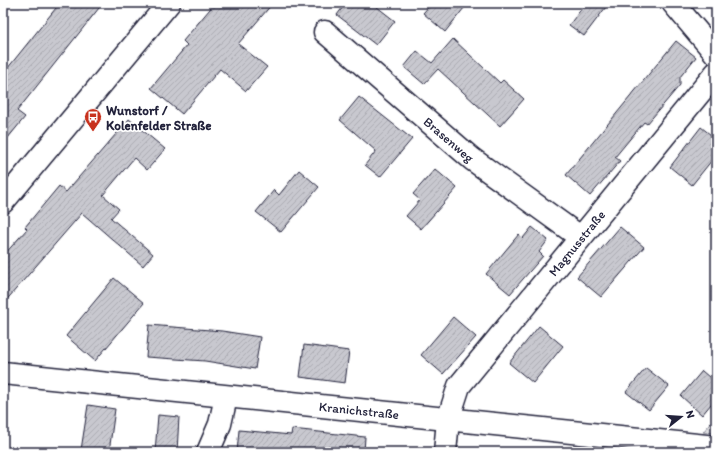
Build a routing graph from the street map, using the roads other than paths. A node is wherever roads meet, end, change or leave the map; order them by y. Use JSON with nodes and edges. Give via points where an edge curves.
{"nodes":[{"id":1,"x":169,"y":3,"type":"edge"},
{"id":2,"x":673,"y":3,"type":"edge"},
{"id":3,"x":325,"y":32,"type":"dead end"},
{"id":4,"x":716,"y":54,"type":"edge"},
{"id":5,"x":716,"y":73,"type":"edge"},
{"id":6,"x":3,"y":202,"type":"edge"},
{"id":7,"x":580,"y":237,"type":"junction"},
{"id":8,"x":3,"y":373,"type":"edge"},
{"id":9,"x":226,"y":397,"type":"junction"},
{"id":10,"x":448,"y":420,"type":"junction"},
{"id":11,"x":716,"y":447,"type":"edge"},
{"id":12,"x":208,"y":452,"type":"edge"},
{"id":13,"x":445,"y":452,"type":"edge"}],
"edges":[{"from":1,"to":6,"type":"street"},
{"from":2,"to":4,"type":"street"},
{"from":3,"to":7,"type":"street","name":"Brasenweg","via":[[472,159]]},
{"from":5,"to":7,"type":"street","name":"Magnusstraße"},
{"from":7,"to":10,"type":"street","name":"Magnusstraße","via":[[459,386]]},
{"from":8,"to":9,"type":"street","name":"Kranichstraße"},
{"from":9,"to":10,"type":"street","name":"Kranichstraße"},
{"from":9,"to":12,"type":"street","via":[[220,424]]},
{"from":10,"to":11,"type":"street","name":"Kranichstraße"},
{"from":10,"to":13,"type":"street","name":"Magnusstraße"}]}
